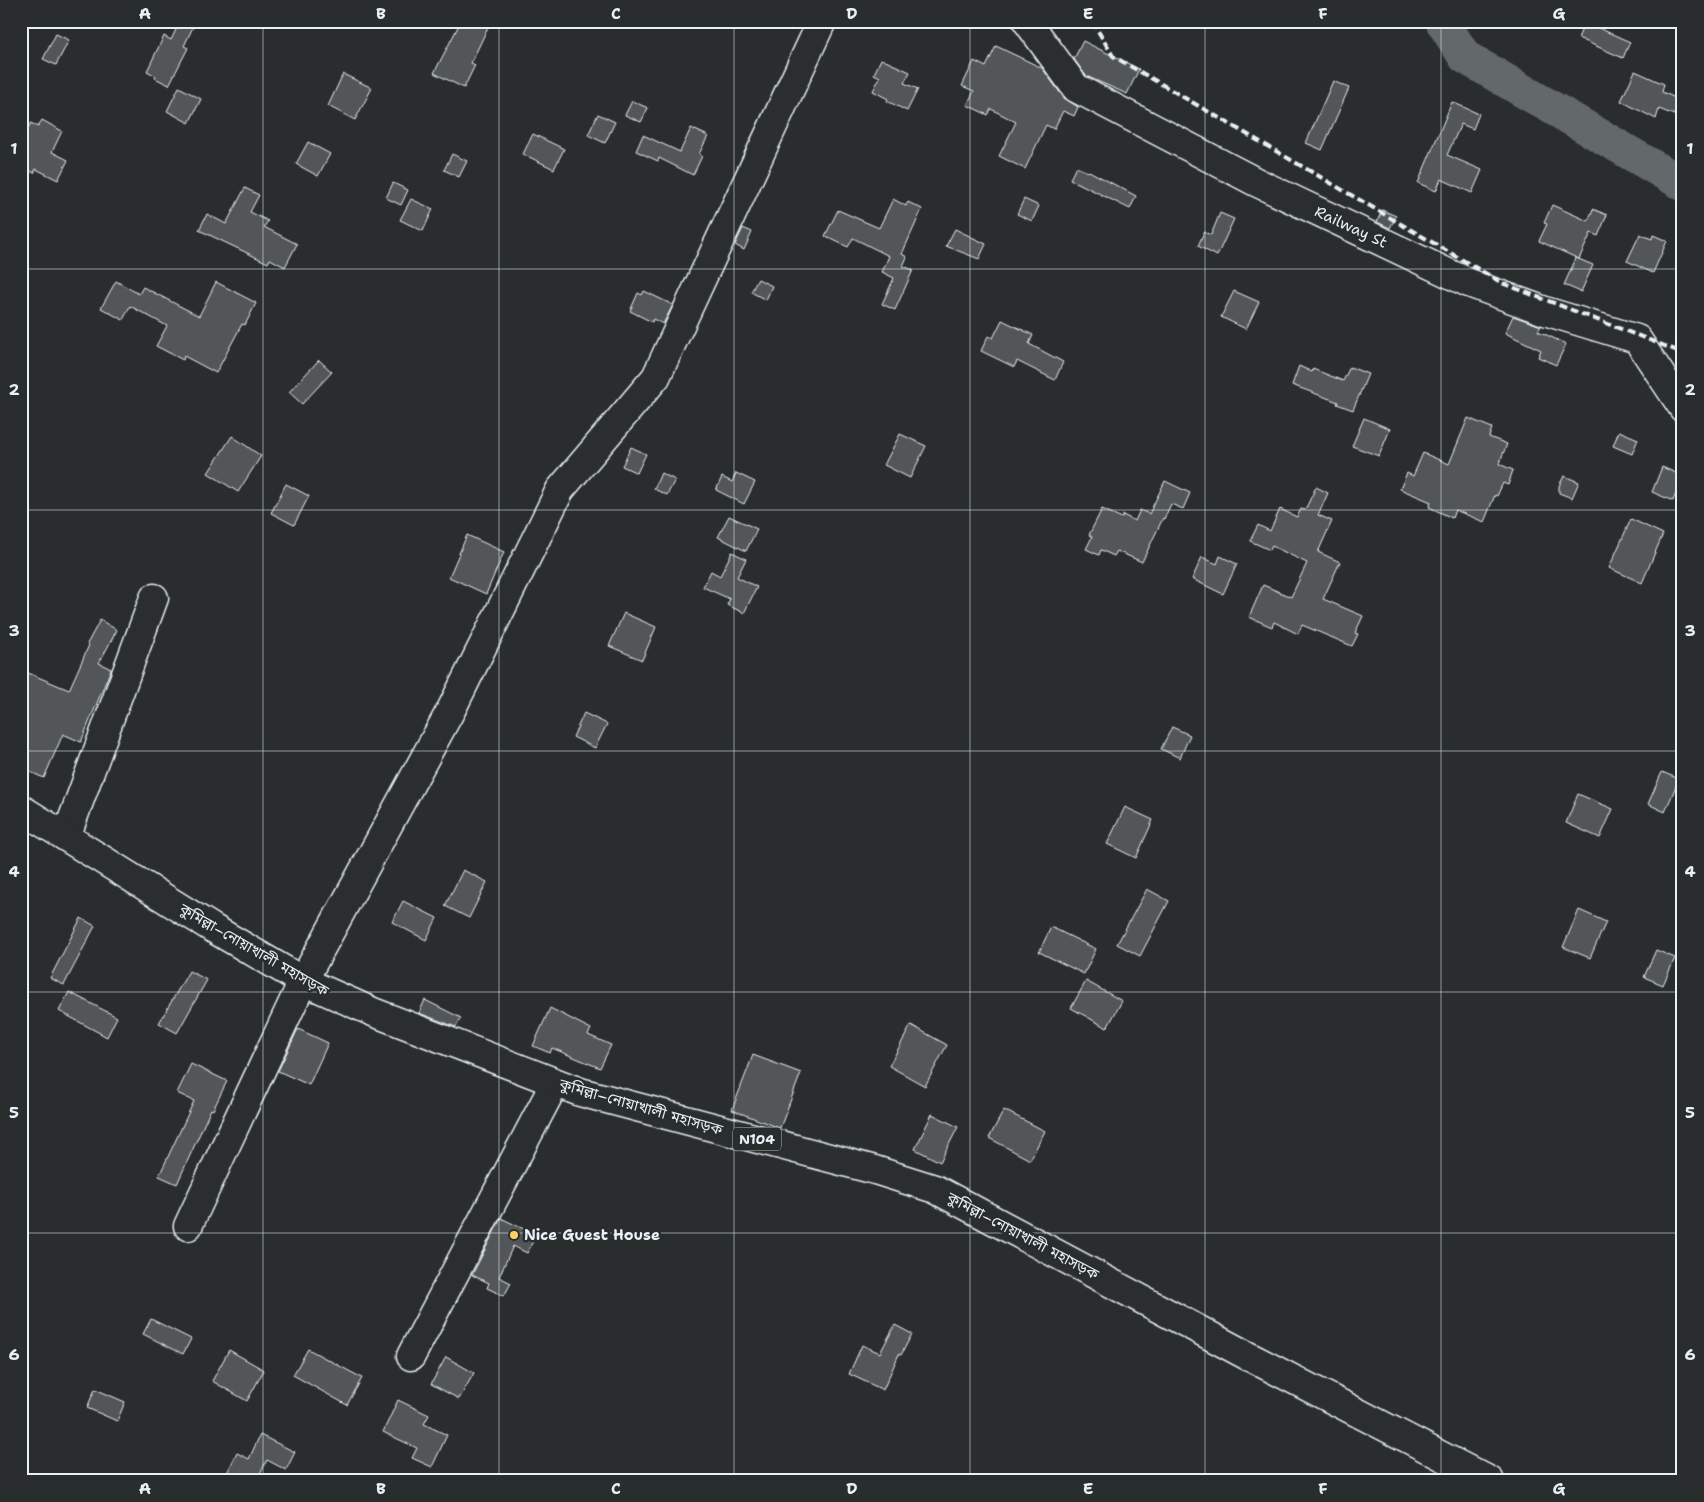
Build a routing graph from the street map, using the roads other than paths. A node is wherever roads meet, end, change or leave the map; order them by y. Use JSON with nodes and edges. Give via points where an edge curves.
{"nodes":[{"id":1,"x":822,"y":21,"type":"edge"},
{"id":2,"x":1027,"y":21,"type":"edge"},
{"id":3,"x":1683,"y":408,"type":"edge"},
{"id":4,"x":154,"y":598,"type":"dead end"},
{"id":5,"x":21,"y":809,"type":"edge"},
{"id":6,"x":66,"y":837,"type":"junction"},
{"id":7,"x":303,"y":981,"type":"junction"},
{"id":8,"x":555,"y":1083,"type":"junction"},
{"id":9,"x":188,"y":1226,"type":"dead end"},
{"id":10,"x":411,"y":1356,"type":"dead end"},
{"id":11,"x":1490,"y":1481,"type":"edge"}],
"edges":[{"from":1,"to":7,"type":"main road","via":[[656,377],[560,490],[452,708]]},
{"from":2,"to":3,"type":"main road","name":"Railway St","via":[[1076,88],[1256,182],[1469,283],[1636,339]]},
{"from":4,"to":6,"type":"main road"},
{"from":5,"to":6,"type":"main road","name":"কুমিল্লা–নোয়াখালী মহাসড়ক","number":"N104"},
{"from":6,"to":7,"type":"main road","name":"কুমিল্লা–নোয়াখালী মহাসড়ক","number":"N104"},
{"from":7,"to":8,"type":"main road","name":"কুমিল্লা–নোয়াখালী মহাসড়ক","number":"N104"},
{"from":7,"to":9,"type":"main road"},
{"from":8,"to":10,"type":"main road"},
{"from":8,"to":11,"type":"main road","name":"কুমিল্লা–নোয়াখালী মহাসড়ক","number":"N104","via":[[935,1189]]}]}
